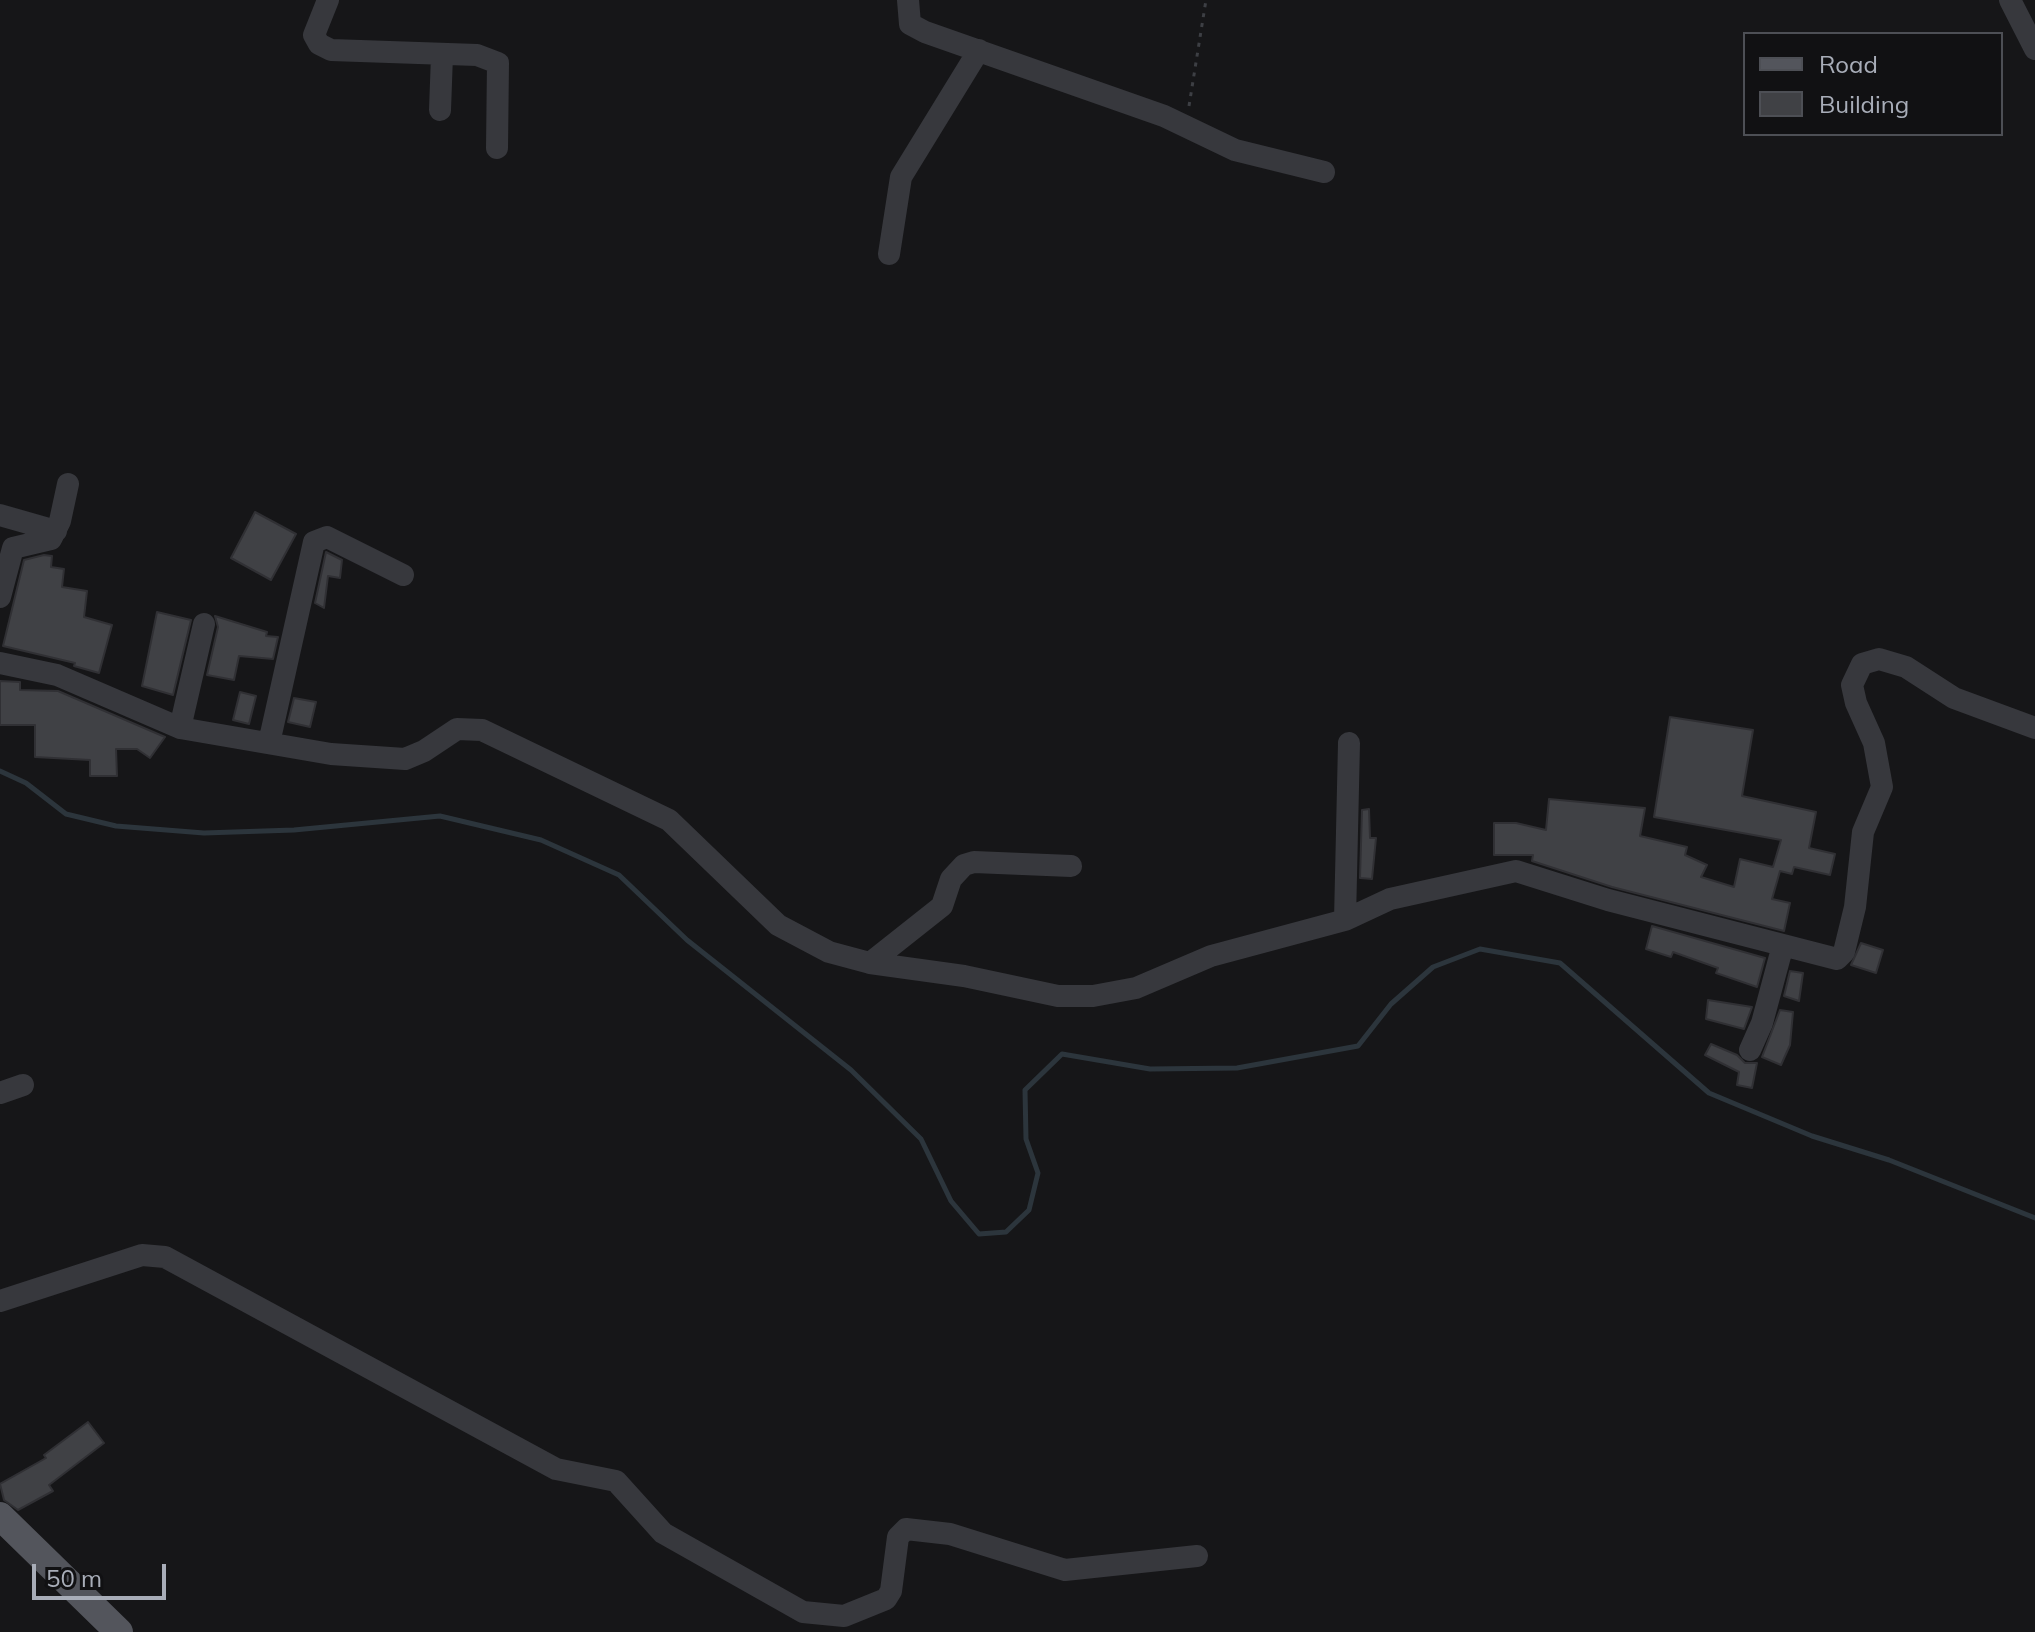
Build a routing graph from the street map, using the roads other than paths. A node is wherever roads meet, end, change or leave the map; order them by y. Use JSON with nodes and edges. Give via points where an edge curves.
{"nodes":[{"id":1,"x":328,"y":0,"type":"edge"},
{"id":2,"x":908,"y":0,"type":"edge"},
{"id":3,"x":2010,"y":0,"type":"edge"},
{"id":4,"x":2029,"y":17,"type":"edge"},
{"id":5,"x":2035,"y":49,"type":"edge"},
{"id":6,"x":979,"y":50,"type":"junction"},
{"id":7,"x":442,"y":55,"type":"junction"},
{"id":8,"x":440,"y":110,"type":"dead end"},
{"id":9,"x":497,"y":148,"type":"dead end"},
{"id":10,"x":1324,"y":172,"type":"dead end"},
{"id":11,"x":889,"y":254,"type":"dead end"},
{"id":12,"x":68,"y":484,"type":"dead end"},
{"id":13,"x":0,"y":515,"type":"edge"},
{"id":14,"x":56,"y":531,"type":"junction"},
{"id":15,"x":403,"y":575,"type":"dead end"},
{"id":16,"x":0,"y":597,"type":"edge"},
{"id":17,"x":204,"y":624,"type":"dead end"},
{"id":18,"x":0,"y":663,"type":"edge"},
{"id":19,"x":180,"y":728,"type":"junction"},
{"id":20,"x":2035,"y":728,"type":"edge"},
{"id":21,"x":269,"y":743,"type":"junction"},
{"id":22,"x":1349,"y":743,"type":"dead end"},
{"id":23,"x":1071,"y":866,"type":"dead end"},
{"id":24,"x":1345,"y":920,"type":"junction"},
{"id":25,"x":1783,"y":945,"type":"junction"},
{"id":26,"x":870,"y":963,"type":"junction"},
{"id":27,"x":1750,"y":1050,"type":"dead end"},
{"id":28,"x":23,"y":1085,"type":"dead end"},
{"id":29,"x":0,"y":1093,"type":"edge"},
{"id":30,"x":0,"y":1301,"type":"edge"},
{"id":31,"x":0,"y":1516,"type":"edge"},
{"id":32,"x":1197,"y":1556,"type":"dead end"},
{"id":33,"x":119,"y":1632,"type":"edge"}],
"edges":[{"from":1,"to":7,"type":"street","via":[[314,35],[331,50]]},
{"from":2,"to":6,"type":"street","via":[[910,24]]},
{"from":3,"to":4,"type":"street"},
{"from":4,"to":5,"type":"street"},
{"from":6,"to":10,"type":"street","via":[[1185,125],[1235,150]]},
{"from":6,"to":11,"type":"street","via":[[901,177]]},
{"from":7,"to":8,"type":"street"},
{"from":7,"to":9,"type":"street","via":[[477,55],[498,63]]},
{"from":12,"to":14,"type":"street"},
{"from":13,"to":14,"type":"street"},
{"from":14,"to":16,"type":"street","via":[[51,539],[13,548]]},
{"from":15,"to":21,"type":"street","via":[[327,537],[314,542]]},
{"from":17,"to":19,"type":"street"},
{"from":18,"to":19,"type":"street","via":[[57,675]]},
{"from":19,"to":21,"type":"street"},
{"from":20,"to":25,"type":"street","via":[[1954,698],[1906,667],[1879,659],[1862,664],[1852,685],[1874,743],[1882,787],[1863,832],[1844,952],[1831,960]]},
{"from":21,"to":26,"type":"street","via":[[405,759],[457,729],[482,730],[662,816],[778,925],[829,952]]},
{"from":22,"to":24,"type":"street"},
{"from":23,"to":26,"type":"street","via":[[964,865],[951,879],[942,906]]},
{"from":24,"to":25,"type":"street","via":[[1390,899],[1516,871]]},
{"from":24,"to":26,"type":"street","via":[[1211,956],[1136,988],[1093,996],[1058,996]]},
{"from":25,"to":27,"type":"street"},
{"from":28,"to":29,"type":"street"},
{"from":30,"to":32,"type":"street","via":[[142,1255],[165,1257],[556,1469],[616,1481],[663,1533],[803,1612],[844,1616],[886,1599],[898,1537],[906,1529],[950,1534],[1065,1570]]},
{"from":31,"to":33,"type":"main road"}]}
